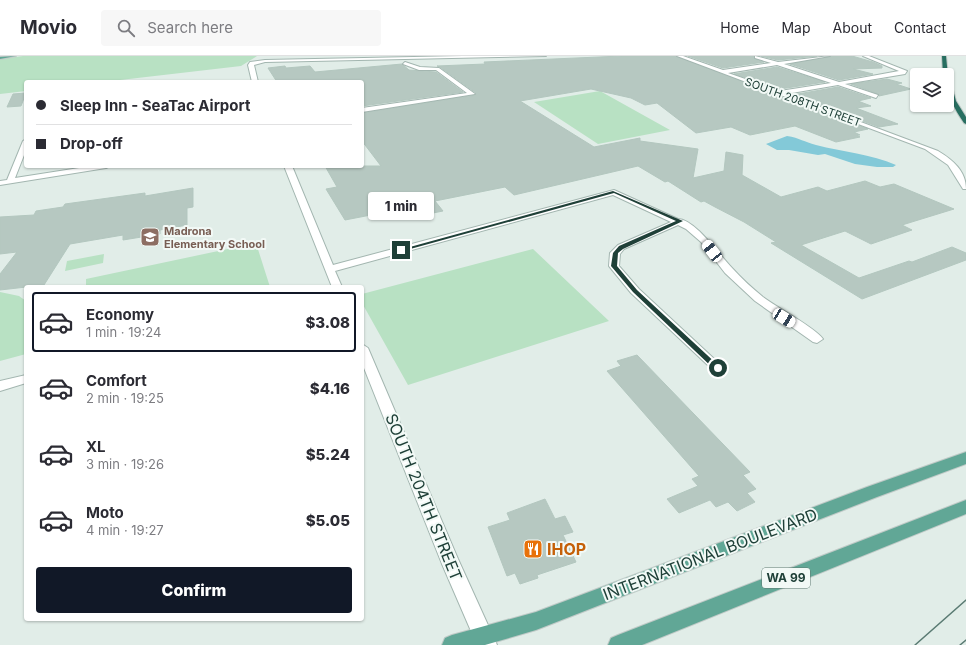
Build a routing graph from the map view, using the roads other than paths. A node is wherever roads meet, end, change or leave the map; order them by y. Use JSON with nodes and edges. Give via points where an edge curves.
{"nodes":[{"id":1,"x":14,"y":56,"type":"edge"},
{"id":2,"x":544,"y":56,"type":"edge"},
{"id":3,"x":678,"y":56,"type":"edge"},
{"id":4,"x":828,"y":56,"type":"edge"},
{"id":5,"x":865,"y":56,"type":"edge"},
{"id":6,"x":944,"y":56,"type":"edge"},
{"id":7,"x":757,"y":57,"type":"edge"},
{"id":8,"x":0,"y":58,"type":"edge"},
{"id":9,"x":778,"y":64,"type":"junction"},
{"id":10,"x":251,"y":66,"type":"junction"},
{"id":11,"x":330,"y":66,"type":"dead end"},
{"id":12,"x":352,"y":66,"type":"dead end"},
{"id":13,"x":944,"y":68,"type":"edge"},
{"id":14,"x":721,"y":72,"type":"junction"},
{"id":15,"x":254,"y":80,"type":"edge"},
{"id":16,"x":837,"y":83,"type":"junction"},
{"id":17,"x":779,"y":93,"type":"junction"},
{"id":18,"x":876,"y":96,"type":"dead end"},
{"id":19,"x":954,"y":103,"type":"edge"},
{"id":20,"x":364,"y":110,"type":"edge"},
{"id":21,"x":966,"y":122,"type":"edge"},
{"id":22,"x":24,"y":146,"type":"edge"},
{"id":23,"x":93,"y":168,"type":"edge"},
{"id":24,"x":289,"y":168,"type":"edge"},
{"id":25,"x":10,"y":181,"type":"junction"},
{"id":26,"x":0,"y":182,"type":"edge"},
{"id":27,"x":966,"y":187,"type":"edge"},
{"id":28,"x":680,"y":221,"type":"junction"},
{"id":29,"x":330,"y":269,"type":"junction"},
{"id":30,"x":336,"y":285,"type":"edge"},
{"id":31,"x":817,"y":339,"type":"dead end"},
{"id":32,"x":364,"y":353,"type":"edge"},
{"id":33,"x":718,"y":368,"type":"dead end"},
{"id":34,"x":24,"y":380,"type":"edge"},
{"id":35,"x":0,"y":386,"type":"edge"},
{"id":36,"x":966,"y":458,"type":"edge"},
{"id":37,"x":966,"y":507,"type":"edge"},
{"id":38,"x":485,"y":641,"type":"edge"},
{"id":39,"x":452,"y":645,"type":"edge"},
{"id":40,"x":618,"y":645,"type":"edge"}],
"edges":[{"from":1,"to":8,"type":"main road"},
{"from":2,"to":10,"type":"street","via":[[277,60]]},
{"from":3,"to":14,"type":"street","name":"SOUTH 208TH STREET"},
{"from":4,"to":9,"type":"street"},
{"from":5,"to":16,"type":"street","via":[[905,72]]},
{"from":6,"to":13,"type":"highway"},
{"from":7,"to":9,"type":"street"},
{"from":9,"to":14,"type":"street"},
{"from":9,"to":16,"type":"street"},
{"from":10,"to":11,"type":"street"},
{"from":10,"to":15,"type":"street"},
{"from":12,"to":20,"type":"street","via":[[409,63],[419,68],[437,69],[472,94]]},
{"from":14,"to":17,"type":"street","name":"SOUTH 208TH STREET"},
{"from":16,"to":17,"type":"street"},
{"from":16,"to":18,"type":"street"},
{"from":17,"to":27,"type":"street","name":"SOUTH 208TH STREET","via":[[927,148],[948,159]]},
{"from":19,"to":21,"type":"highway"},
{"from":22,"to":25,"type":"street"},
{"from":23,"to":25,"type":"street"},
{"from":24,"to":29,"type":"street"},
{"from":25,"to":26,"type":"street"},
{"from":28,"to":29,"type":"street","via":[[614,192]]},
{"from":28,"to":31,"type":"street","via":[[704,240],[729,272],[759,299]]},
{"from":28,"to":33,"type":"street","via":[[621,248],[615,253],[614,266],[635,291]]},
{"from":29,"to":30,"type":"street"},
{"from":32,"to":38,"type":"street","name":"SOUTH 204TH STREET"},
{"from":34,"to":35,"type":"street"},
{"from":36,"to":38,"type":"main road","name":"INTERNATIONAL BOULEVARD"},
{"from":37,"to":40,"type":"main road","number":"WA 99"},
{"from":38,"to":39,"type":"main road","name":"INTERNATIONAL BOULEVARD"}]}
